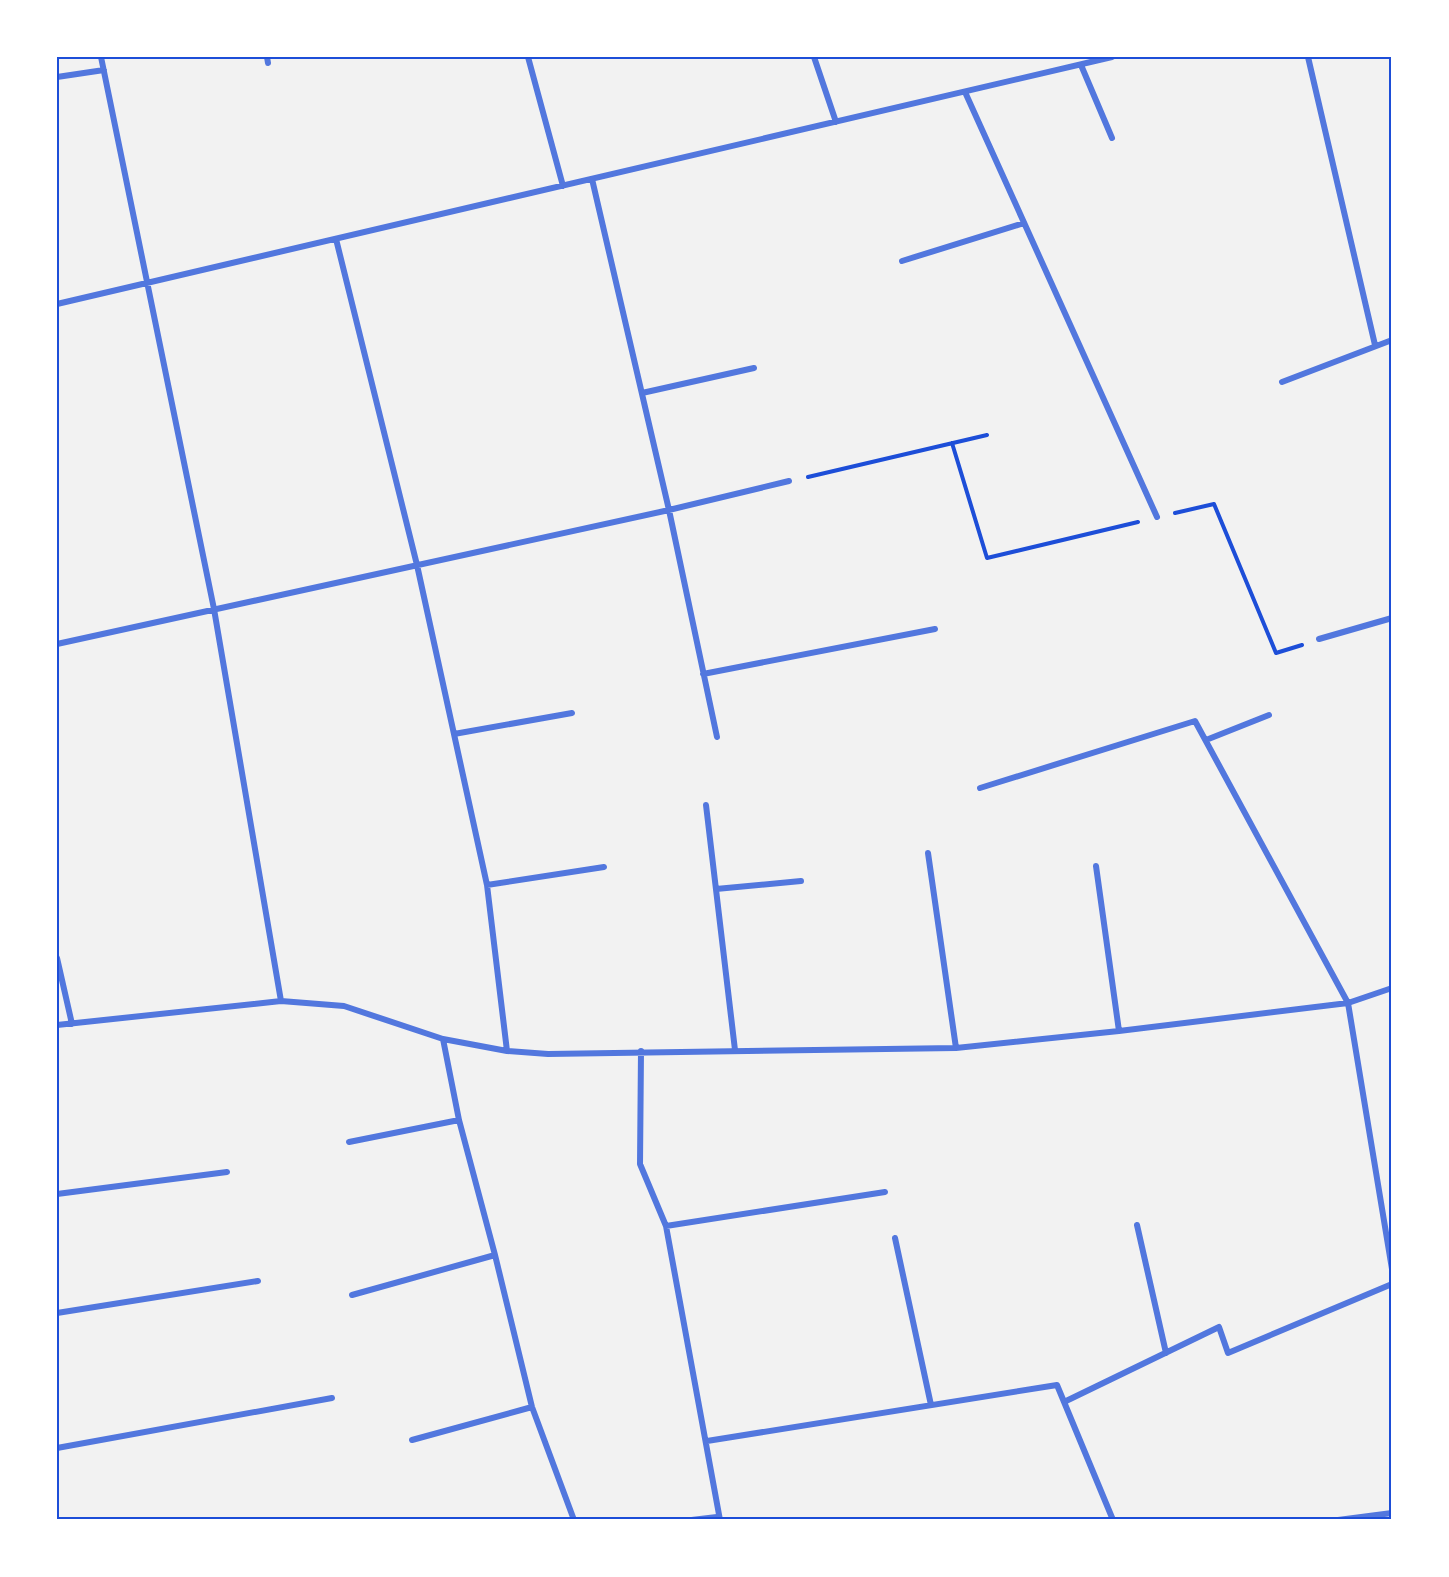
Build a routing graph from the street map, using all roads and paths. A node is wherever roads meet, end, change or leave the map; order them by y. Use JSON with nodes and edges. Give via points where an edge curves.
{"nodes":[{"id":1,"x":101,"y":57,"type":"edge"},
{"id":2,"x":528,"y":57,"type":"edge"},
{"id":3,"x":814,"y":57,"type":"edge"},
{"id":4,"x":1112,"y":57,"type":"edge"},
{"id":5,"x":1308,"y":57,"type":"edge"},
{"id":6,"x":1081,"y":65,"type":"junction"},
{"id":7,"x":104,"y":70,"type":"junction"},
{"id":8,"x":57,"y":77,"type":"edge"},
{"id":9,"x":965,"y":92,"type":"junction"},
{"id":10,"x":836,"y":122,"type":"junction"},
{"id":11,"x":1112,"y":138,"type":"dead end"},
{"id":12,"x":592,"y":179,"type":"junction"},
{"id":13,"x":563,"y":186,"type":"junction"},
{"id":14,"x":1024,"y":223,"type":"junction"},
{"id":15,"x":336,"y":239,"type":"junction"},
{"id":16,"x":902,"y":261,"type":"dead end"},
{"id":17,"x":147,"y":283,"type":"junction"},
{"id":18,"x":57,"y":304,"type":"edge"},
{"id":19,"x":1392,"y":340,"type":"edge"},
{"id":20,"x":1376,"y":345,"type":"junction"},
{"id":21,"x":754,"y":368,"type":"dead end"},
{"id":22,"x":1282,"y":382,"type":"dead end"},
{"id":23,"x":642,"y":393,"type":"junction"},
{"id":24,"x":987,"y":435,"type":"dead end"},
{"id":25,"x":952,"y":444,"type":"junction"},
{"id":26,"x":789,"y":481,"type":"joint"},
{"id":27,"x":669,"y":510,"type":"junction"},
{"id":28,"x":1157,"y":517,"type":"junction"},
{"id":29,"x":417,"y":565,"type":"junction"},
{"id":30,"x":214,"y":609,"type":"junction"},
{"id":31,"x":1392,"y":618,"type":"edge"},
{"id":32,"x":935,"y":629,"type":"dead end"},
{"id":33,"x":1319,"y":639,"type":"joint"},
{"id":34,"x":57,"y":644,"type":"edge"},
{"id":35,"x":703,"y":674,"type":"junction"},
{"id":36,"x":572,"y":713,"type":"dead end"},
{"id":37,"x":1269,"y":715,"type":"dead end"},
{"id":38,"x":454,"y":734,"type":"junction"},
{"id":39,"x":717,"y":738,"type":"dead end"},
{"id":40,"x":1206,"y":740,"type":"junction"},
{"id":41,"x":980,"y":788,"type":"dead end"},
{"id":42,"x":706,"y":805,"type":"dead end"},
{"id":43,"x":927,"y":853,"type":"dead end"},
{"id":44,"x":1096,"y":866,"type":"dead end"},
{"id":45,"x":604,"y":867,"type":"dead end"},
{"id":46,"x":801,"y":881,"type":"dead end"},
{"id":47,"x":487,"y":885,"type":"junction"},
{"id":48,"x":716,"y":889,"type":"junction"},
{"id":49,"x":57,"y":958,"type":"edge"},
{"id":50,"x":1392,"y":988,"type":"edge"},
{"id":51,"x":281,"y":1001,"type":"junction"},
{"id":52,"x":1348,"y":1003,"type":"junction"},
{"id":53,"x":72,"y":1024,"type":"junction"},
{"id":54,"x":57,"y":1025,"type":"edge"},
{"id":55,"x":1119,"y":1031,"type":"junction"},
{"id":56,"x":443,"y":1039,"type":"junction"},
{"id":57,"x":956,"y":1048,"type":"junction"},
{"id":58,"x":735,"y":1050,"type":"junction"},
{"id":59,"x":507,"y":1051,"type":"junction"},
{"id":60,"x":641,"y":1051,"type":"junction"},
{"id":61,"x":459,"y":1120,"type":"junction"},
{"id":62,"x":349,"y":1142,"type":"dead end"},
{"id":63,"x":227,"y":1172,"type":"dead end"},
{"id":64,"x":885,"y":1192,"type":"dead end"},
{"id":65,"x":57,"y":1194,"type":"edge"},
{"id":66,"x":1137,"y":1225,"type":"dead end"},
{"id":67,"x":666,"y":1226,"type":"junction"},
{"id":68,"x":895,"y":1238,"type":"dead end"},
{"id":69,"x":495,"y":1255,"type":"junction"},
{"id":70,"x":1392,"y":1269,"type":"edge"},
{"id":71,"x":258,"y":1281,"type":"dead end"},
{"id":72,"x":1392,"y":1284,"type":"edge"},
{"id":73,"x":352,"y":1295,"type":"dead end"},
{"id":74,"x":57,"y":1313,"type":"edge"},
{"id":75,"x":1166,"y":1353,"type":"junction"},
{"id":76,"x":332,"y":1398,"type":"dead end"},
{"id":77,"x":1064,"y":1402,"type":"junction"},
{"id":78,"x":931,"y":1405,"type":"junction"},
{"id":79,"x":532,"y":1407,"type":"junction"},
{"id":80,"x":412,"y":1440,"type":"dead end"},
{"id":81,"x":706,"y":1441,"type":"junction"},
{"id":82,"x":57,"y":1448,"type":"edge"},
{"id":83,"x":1392,"y":1513,"type":"edge"},
{"id":84,"x":720,"y":1518,"type":"edge"},
{"id":85,"x":574,"y":1520,"type":"edge"},
{"id":86,"x":685,"y":1520,"type":"edge"},
{"id":87,"x":1113,"y":1520,"type":"edge"},
{"id":88,"x":1338,"y":1520,"type":"edge"}],
"edges":[{"from":1,"to":7,"type":"street"},
{"from":2,"to":13,"type":"street"},
{"from":3,"to":10,"type":"street"},
{"from":4,"to":6,"type":"street"},
{"from":5,"to":20,"type":"street"},
{"from":6,"to":9,"type":"street"},
{"from":6,"to":11,"type":"street"},
{"from":7,"to":8,"type":"street"},
{"from":7,"to":17,"type":"street"},
{"from":9,"to":10,"type":"street"},
{"from":9,"to":14,"type":"street"},
{"from":10,"to":12,"type":"street"},
{"from":12,"to":13,"type":"street"},
{"from":12,"to":23,"type":"street"},
{"from":13,"to":15,"type":"street"},
{"from":14,"to":16,"type":"street"},
{"from":14,"to":28,"type":"street"},
{"from":15,"to":17,"type":"street"},
{"from":15,"to":29,"type":"street"},
{"from":17,"to":18,"type":"street"},
{"from":17,"to":30,"type":"street"},
{"from":19,"to":20,"type":"street"},
{"from":20,"to":22,"type":"street"},
{"from":21,"to":23,"type":"street"},
{"from":23,"to":27,"type":"street"},
{"from":24,"to":25,"type":"path"},
{"from":25,"to":26,"type":"path"},
{"from":25,"to":28,"type":"path","via":[[987,558]]},
{"from":26,"to":27,"type":"street"},
{"from":27,"to":29,"type":"street"},
{"from":27,"to":35,"type":"street"},
{"from":28,"to":33,"type":"path","via":[[1214,504],[1276,653]]},
{"from":29,"to":30,"type":"street"},
{"from":29,"to":38,"type":"street"},
{"from":30,"to":34,"type":"street"},
{"from":30,"to":51,"type":"street"},
{"from":31,"to":33,"type":"street"},
{"from":32,"to":35,"type":"street"},
{"from":35,"to":39,"type":"street"},
{"from":36,"to":38,"type":"street"},
{"from":37,"to":40,"type":"street"},
{"from":38,"to":47,"type":"street"},
{"from":40,"to":41,"type":"street","via":[[1196,721]]},
{"from":40,"to":52,"type":"street"},
{"from":42,"to":48,"type":"street"},
{"from":43,"to":57,"type":"street"},
{"from":44,"to":55,"type":"street"},
{"from":45,"to":47,"type":"street"},
{"from":46,"to":48,"type":"street"},
{"from":47,"to":59,"type":"street"},
{"from":48,"to":58,"type":"street"},
{"from":49,"to":53,"type":"street"},
{"from":50,"to":52,"type":"street"},
{"from":51,"to":53,"type":"street"},
{"from":51,"to":56,"type":"street","via":[[344,1006]]},
{"from":52,"to":55,"type":"street"},
{"from":52,"to":70,"type":"street"},
{"from":53,"to":54,"type":"street"},
{"from":55,"to":57,"type":"street"},
{"from":56,"to":59,"type":"street"},
{"from":56,"to":61,"type":"street"},
{"from":57,"to":58,"type":"street"},
{"from":58,"to":60,"type":"street"},
{"from":59,"to":60,"type":"street"},
{"from":60,"to":67,"type":"street","via":[[640,1164]]},
{"from":61,"to":62,"type":"street"},
{"from":61,"to":69,"type":"street"},
{"from":63,"to":65,"type":"street"},
{"from":64,"to":67,"type":"street"},
{"from":66,"to":75,"type":"street"},
{"from":67,"to":81,"type":"street"},
{"from":68,"to":78,"type":"street"},
{"from":69,"to":73,"type":"street"},
{"from":69,"to":79,"type":"street"},
{"from":71,"to":74,"type":"street"},
{"from":72,"to":75,"type":"street","via":[[1228,1353],[1219,1327]]},
{"from":75,"to":77,"type":"street"},
{"from":76,"to":82,"type":"street"},
{"from":77,"to":78,"type":"street","via":[[1057,1385]]},
{"from":77,"to":87,"type":"street"},
{"from":78,"to":81,"type":"street"},
{"from":79,"to":80,"type":"street"},
{"from":79,"to":85,"type":"street"},
{"from":81,"to":84,"type":"street"},
{"from":83,"to":88,"type":"street"},
{"from":84,"to":86,"type":"lane"}]}
